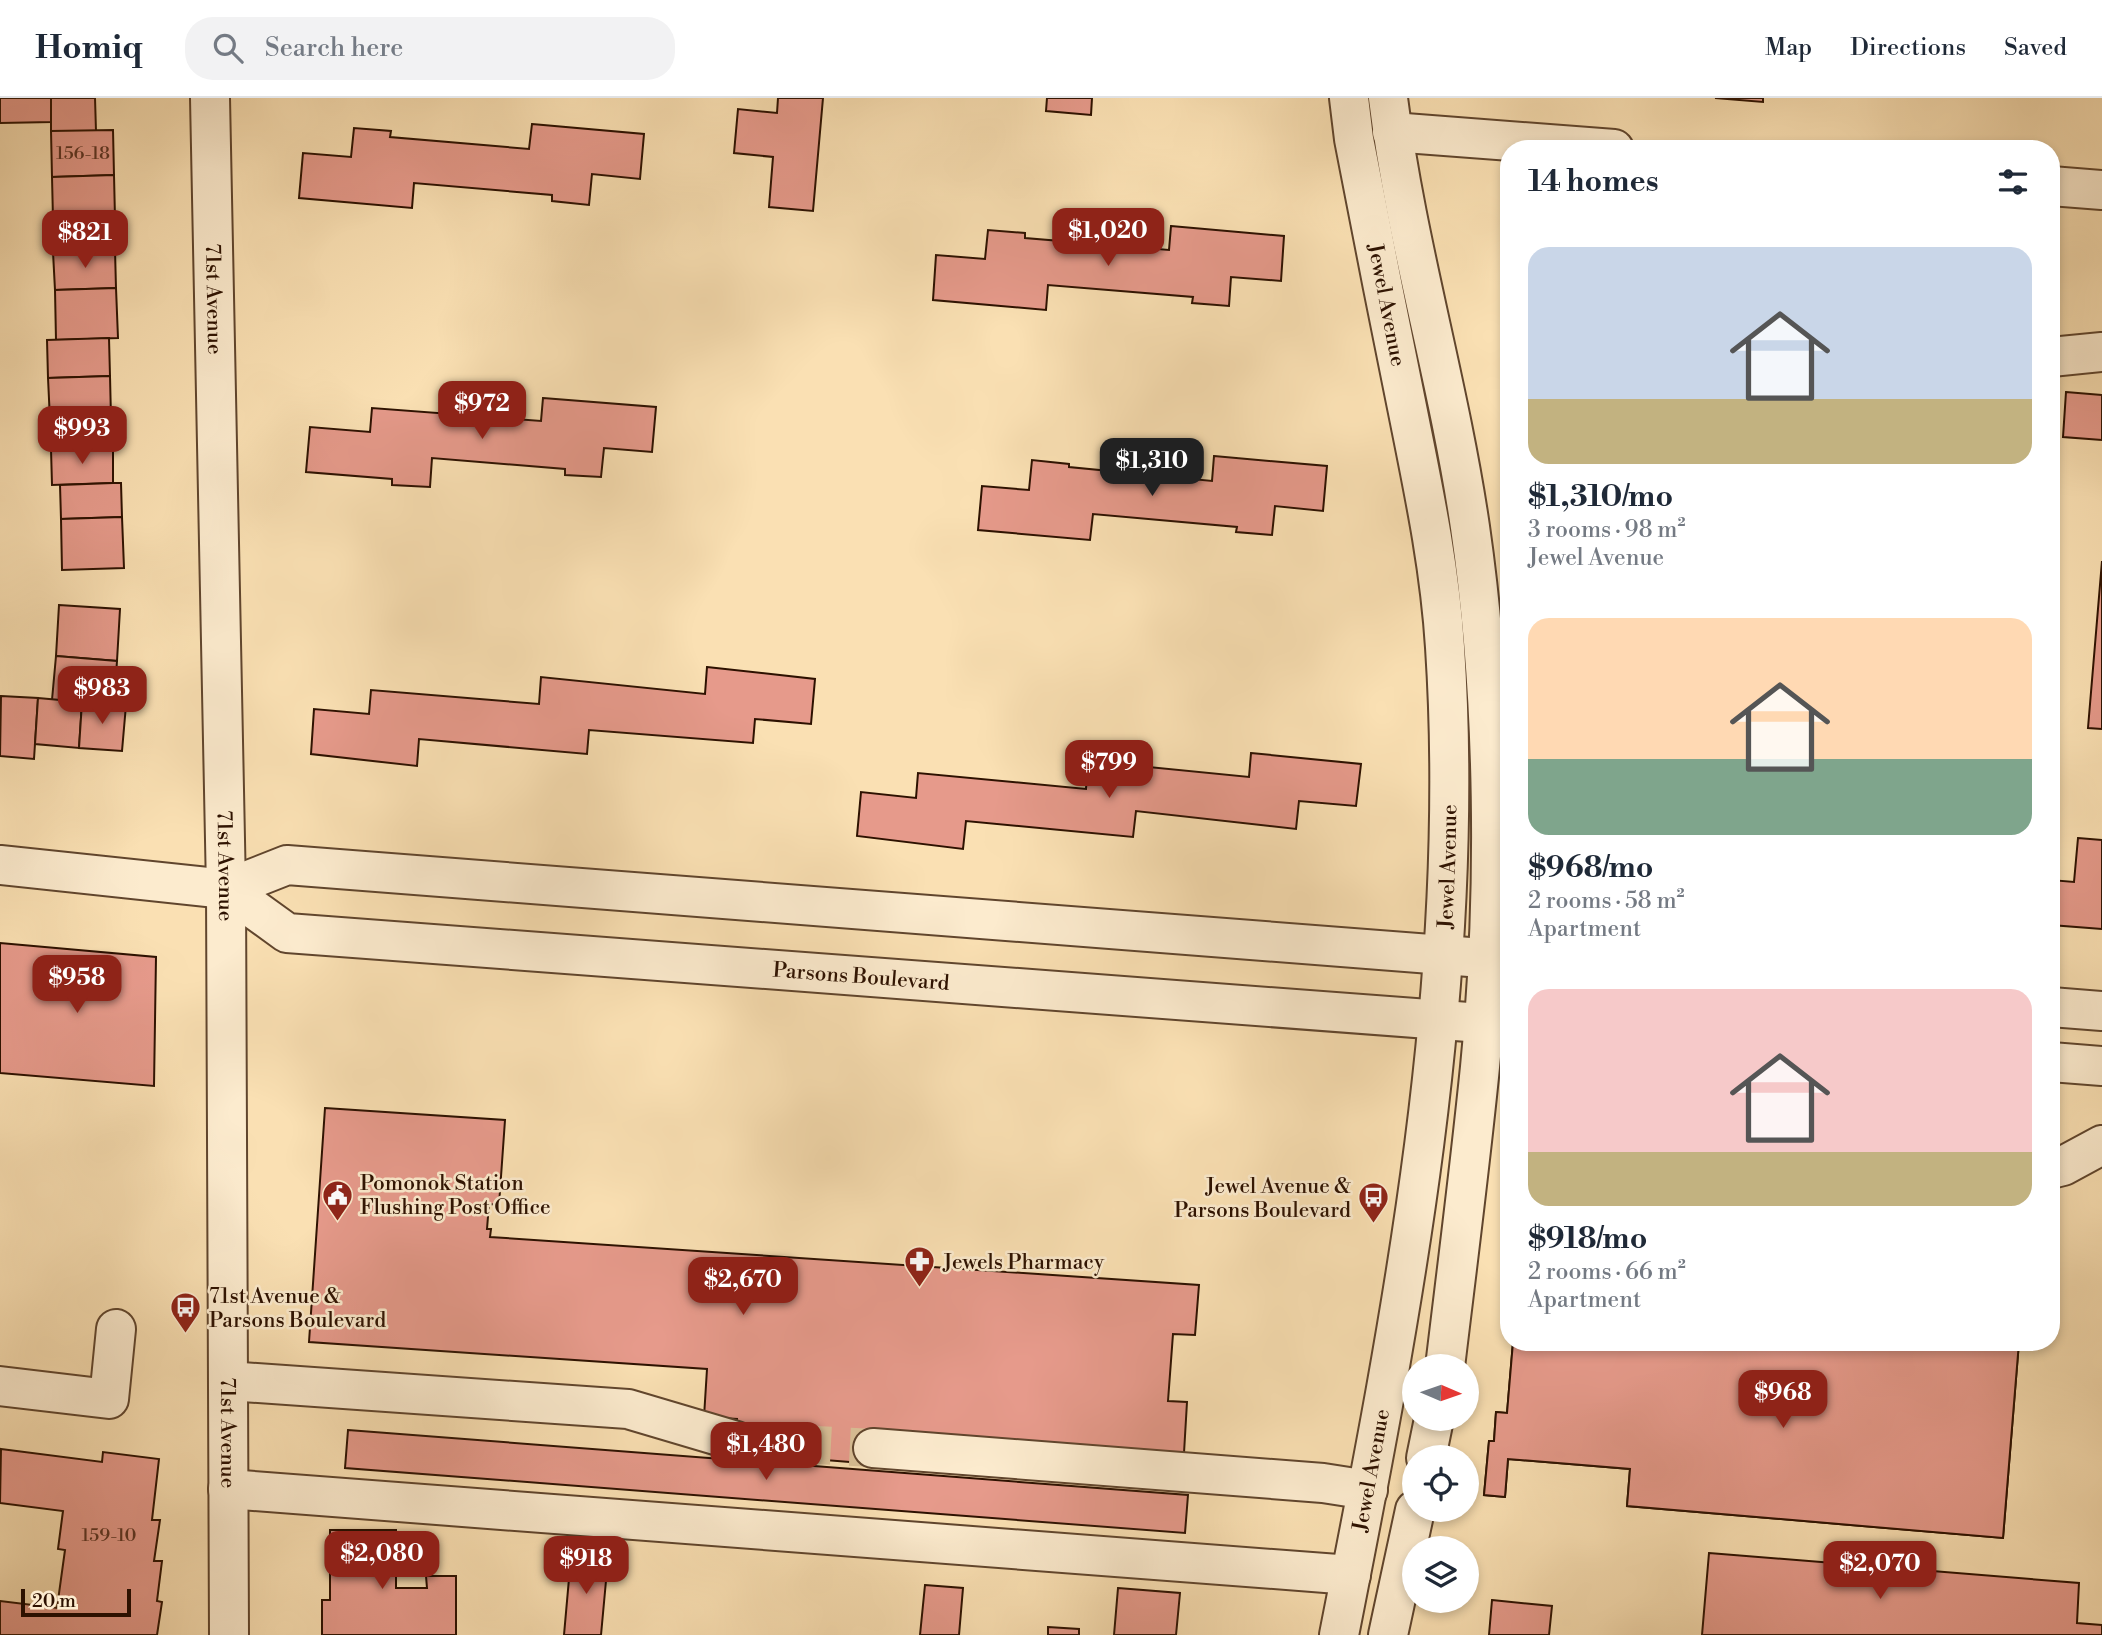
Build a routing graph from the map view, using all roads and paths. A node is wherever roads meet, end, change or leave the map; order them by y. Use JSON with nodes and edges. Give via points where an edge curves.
{"nodes":[{"id":1,"x":210,"y":98,"type":"edge"},
{"id":2,"x":1349,"y":98,"type":"edge"},
{"id":3,"x":1390,"y":115,"type":"edge"},
{"id":4,"x":1555,"y":140,"type":"edge"},
{"id":5,"x":2060,"y":187,"type":"edge"},
{"id":6,"x":2102,"y":190,"type":"edge"},
{"id":7,"x":2102,"y":352,"type":"edge"},
{"id":8,"x":2060,"y":356,"type":"edge"},
{"id":9,"x":0,"y":865,"type":"edge"},
{"id":10,"x":226,"y":889,"type":"junction"},
{"id":11,"x":1443,"y":954,"type":"junction"},
{"id":12,"x":1498,"y":959,"type":"edge"},
{"id":13,"x":2060,"y":1008,"type":"edge"},
{"id":14,"x":2102,"y":1011,"type":"edge"},
{"id":15,"x":1438,"y":1019,"type":"junction"},
{"id":16,"x":1496,"y":1024,"type":"edge"},
{"id":17,"x":2060,"y":1063,"type":"edge"},
{"id":18,"x":2102,"y":1066,"type":"edge"},
{"id":19,"x":2102,"y":1145,"type":"edge"},
{"id":20,"x":2060,"y":1167,"type":"edge"},
{"id":21,"x":116,"y":1329,"type":"dead end"},
{"id":22,"x":1447,"y":1354,"type":"edge"},
{"id":23,"x":228,"y":1381,"type":"junction"},
{"id":24,"x":0,"y":1386,"type":"edge"},
{"id":25,"x":736,"y":1441,"type":"tunnel mouth"},
{"id":26,"x":873,"y":1448,"type":"tunnel mouth"},
{"id":27,"x":228,"y":1489,"type":"junction"},
{"id":28,"x":1368,"y":1490,"type":"junction"},
{"id":29,"x":1412,"y":1522,"type":"edge"},
{"id":30,"x":1351,"y":1575,"type":"junction"},
{"id":31,"x":229,"y":1635,"type":"edge"},
{"id":32,"x":1339,"y":1635,"type":"edge"},
{"id":33,"x":1388,"y":1635,"type":"edge"}],
"edges":[{"from":1,"to":10,"type":"street","name":"71st Avenue"},
{"from":2,"to":11,"type":"street","name":"Jewel Avenue","via":[[1432,533],[1445,644],[1451,765]]},
{"from":3,"to":4,"type":"street"},
{"from":3,"to":12,"type":"street","name":"Jewel Avenue","via":[[1470,526],[1482,640]]},
{"from":5,"to":6,"type":"street"},
{"from":7,"to":8,"type":"street"},
{"from":9,"to":10,"type":"street","name":"Parsons Boulevard"},
{"from":10,"to":11,"type":"street","name":"Parsons Boulevard","via":[[287,865]]},
{"from":10,"to":15,"type":"street","name":"Parsons Boulevard","via":[[287,933]]},
{"from":10,"to":23,"type":"street","name":"71st Avenue"},
{"from":11,"to":12,"type":"street","name":"Parsons Boulevard"},
{"from":11,"to":15,"type":"street","name":"Jewel Avenue"},
{"from":12,"to":16,"type":"street","name":"Jewel Avenue"},
{"from":13,"to":14,"type":"street"},
{"from":15,"to":16,"type":"street","name":"Parsons Boulevard"},
{"from":15,"to":28,"type":"street","name":"Jewel Avenue","via":[[1393,1362]]},
{"from":16,"to":22,"type":"street","name":"Jewel Avenue"},
{"from":17,"to":18,"type":"street"},
{"from":19,"to":20,"type":"street"},
{"from":21,"to":24,"type":"street","via":[[109,1399]]},
{"from":23,"to":25,"type":"street","via":[[628,1409]]},
{"from":23,"to":27,"type":"street","name":"71st Avenue"},
{"from":26,"to":28,"type":"street"},
{"from":27,"to":30,"type":"street"},
{"from":27,"to":31,"type":"street","name":"71st Avenue"},
{"from":28,"to":30,"type":"street","name":"Jewel Avenue"},
{"from":29,"to":33,"type":"street"},
{"from":30,"to":32,"type":"street","name":"Jewel Avenue"}]}
